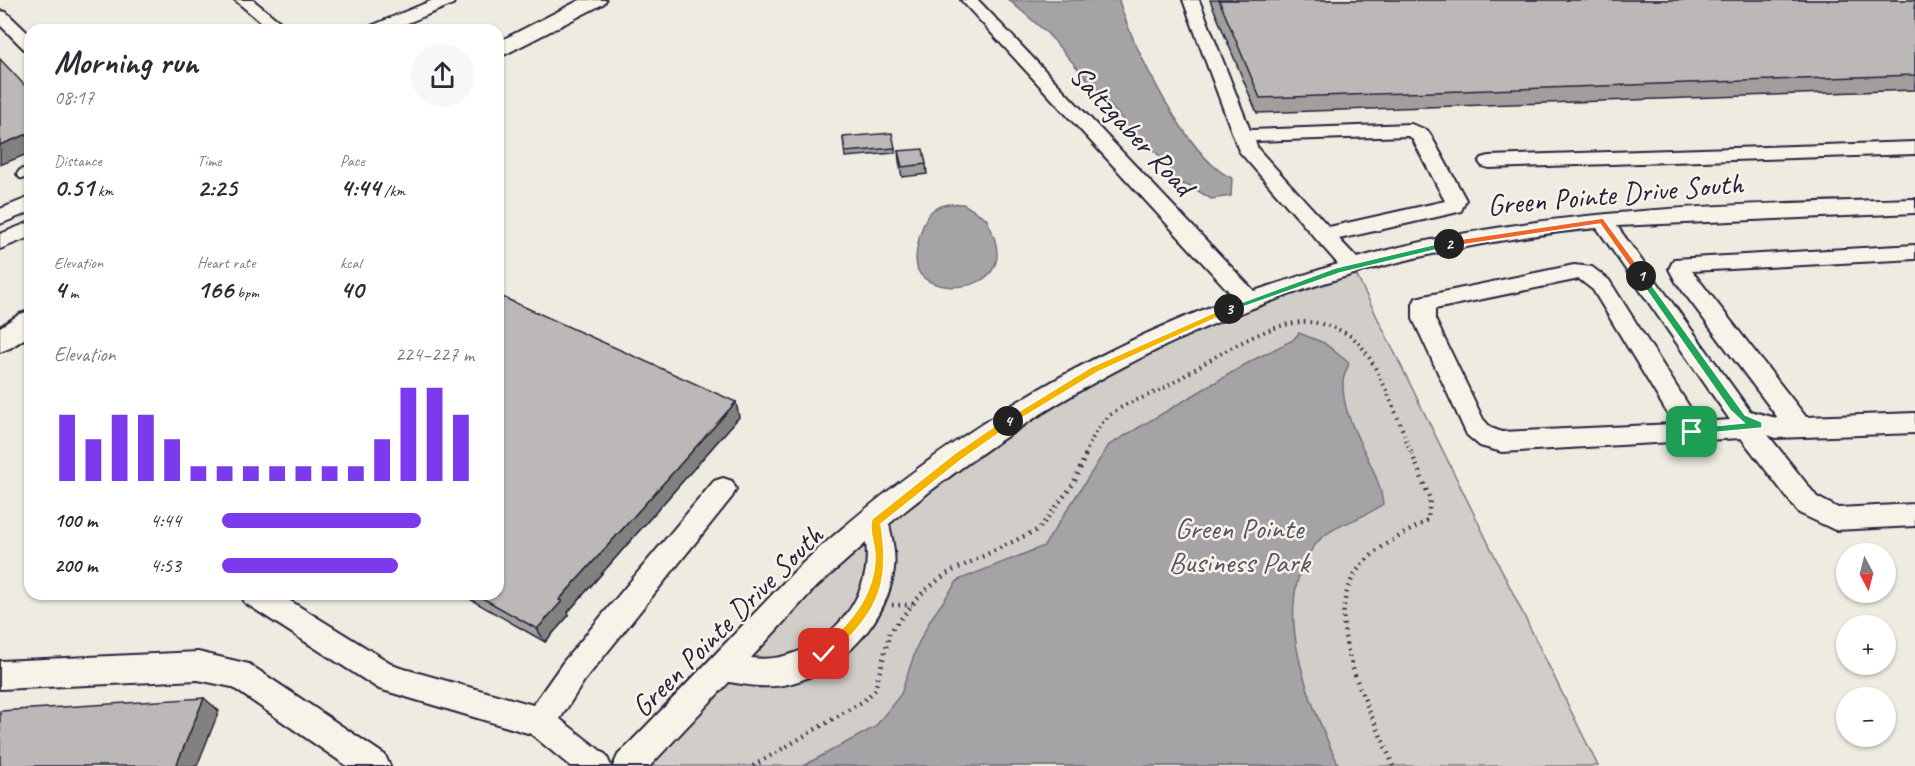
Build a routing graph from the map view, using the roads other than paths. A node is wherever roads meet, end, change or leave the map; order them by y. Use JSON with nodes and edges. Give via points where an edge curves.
{"nodes":[{"id":1,"x":243,"y":0,"type":"edge"},
{"id":2,"x":447,"y":0,"type":"edge"},
{"id":3,"x":596,"y":0,"type":"edge"},
{"id":4,"x":969,"y":0,"type":"edge"},
{"id":5,"x":1191,"y":0,"type":"edge"},
{"id":6,"x":0,"y":16,"type":"edge"},
{"id":7,"x":273,"y":24,"type":"edge"},
{"id":8,"x":391,"y":24,"type":"edge"},
{"id":9,"x":24,"y":39,"type":"edge"},
{"id":10,"x":504,"y":48,"type":"edge"},
{"id":11,"x":1244,"y":136,"type":"junction"},
{"id":12,"x":1915,"y":148,"type":"edge"},
{"id":13,"x":1489,"y":162,"type":"dead end"},
{"id":14,"x":1915,"y":206,"type":"edge"},
{"id":15,"x":24,"y":207,"type":"edge"},
{"id":16,"x":0,"y":217,"type":"edge"},
{"id":17,"x":1603,"y":221,"type":"junction"},
{"id":18,"x":24,"y":232,"type":"edge"},
{"id":19,"x":1324,"y":235,"type":"junction"},
{"id":20,"x":0,"y":242,"type":"edge"},
{"id":21,"x":1915,"y":252,"type":"edge"},
{"id":22,"x":1352,"y":266,"type":"junction"},
{"id":23,"x":1251,"y":300,"type":"junction"},
{"id":24,"x":24,"y":325,"type":"edge"},
{"id":25,"x":0,"y":341,"type":"edge"},
{"id":26,"x":1915,"y":423,"type":"edge"},
{"id":27,"x":1753,"y":426,"type":"junction"},
{"id":28,"x":1799,"y":428,"type":"junction"},
{"id":29,"x":1692,"y":432,"type":"junction"},
{"id":30,"x":723,"y":489,"type":"dead end"},
{"id":31,"x":1915,"y":515,"type":"edge"},
{"id":32,"x":875,"y":522,"type":"junction"},
{"id":33,"x":265,"y":600,"type":"edge"},
{"id":34,"x":723,"y":667,"type":"junction"},
{"id":35,"x":0,"y":675,"type":"edge"},
{"id":36,"x":540,"y":722,"type":"junction"},
{"id":37,"x":374,"y":766,"type":"edge"},
{"id":38,"x":596,"y":766,"type":"edge"},
{"id":39,"x":629,"y":766,"type":"edge"}],
"edges":[{"from":1,"to":7,"type":"street"},
{"from":2,"to":8,"type":"street"},
{"from":3,"to":10,"type":"main road"},
{"from":4,"to":23,"type":"street","name":"Saltzgaber Road"},
{"from":5,"to":11,"type":"street"},
{"from":6,"to":9,"type":"street"},
{"from":11,"to":19,"type":"street","via":[[1255,159]]},
{"from":11,"to":19,"type":"street","via":[[1411,130],[1420,134],[1456,200],[1454,206]]},
{"from":12,"to":13,"type":"street"},
{"from":14,"to":17,"type":"street","name":"Green Pointe Drive South"},
{"from":15,"to":16,"type":"street"},
{"from":17,"to":22,"type":"street","name":"Green Pointe Drive South","via":[[1510,233]]},
{"from":17,"to":27,"type":"street","via":[[1733,407]]},
{"from":18,"to":20,"type":"street"},
{"from":19,"to":22,"type":"street"},
{"from":21,"to":28,"type":"street","via":[[1682,264],[1684,276]]},
{"from":22,"to":23,"type":"street","name":"Green Pointe Drive South"},
{"from":23,"to":32,"type":"street","name":"Green Pointe Drive South","via":[[1094,370],[1025,409]]},
{"from":24,"to":25,"type":"main road"},
{"from":26,"to":28,"type":"street"},
{"from":27,"to":28,"type":"street"},
{"from":27,"to":29,"type":"street"},
{"from":27,"to":31,"type":"street","via":[[1808,505],[1835,519]]},
{"from":29,"to":29,"type":"street","via":[[1489,440],[1479,435],[1458,393],[1424,320],[1424,304],[1584,272],[1601,285]]},
{"from":30,"to":36,"type":"street","via":[[574,670]]},
{"from":32,"to":34,"type":"street","name":"Green Pointe Drive South","via":[[818,567]]},
{"from":32,"to":34,"type":"street","via":[[880,571],[867,606],[845,635],[824,654],[795,669],[770,673]]},
{"from":33,"to":36,"type":"street","via":[[390,679]]},
{"from":34,"to":39,"type":"street","name":"Green Pointe Drive South"},
{"from":35,"to":37,"type":"street","via":[[198,666],[239,674]]},
{"from":36,"to":38,"type":"street"}]}
